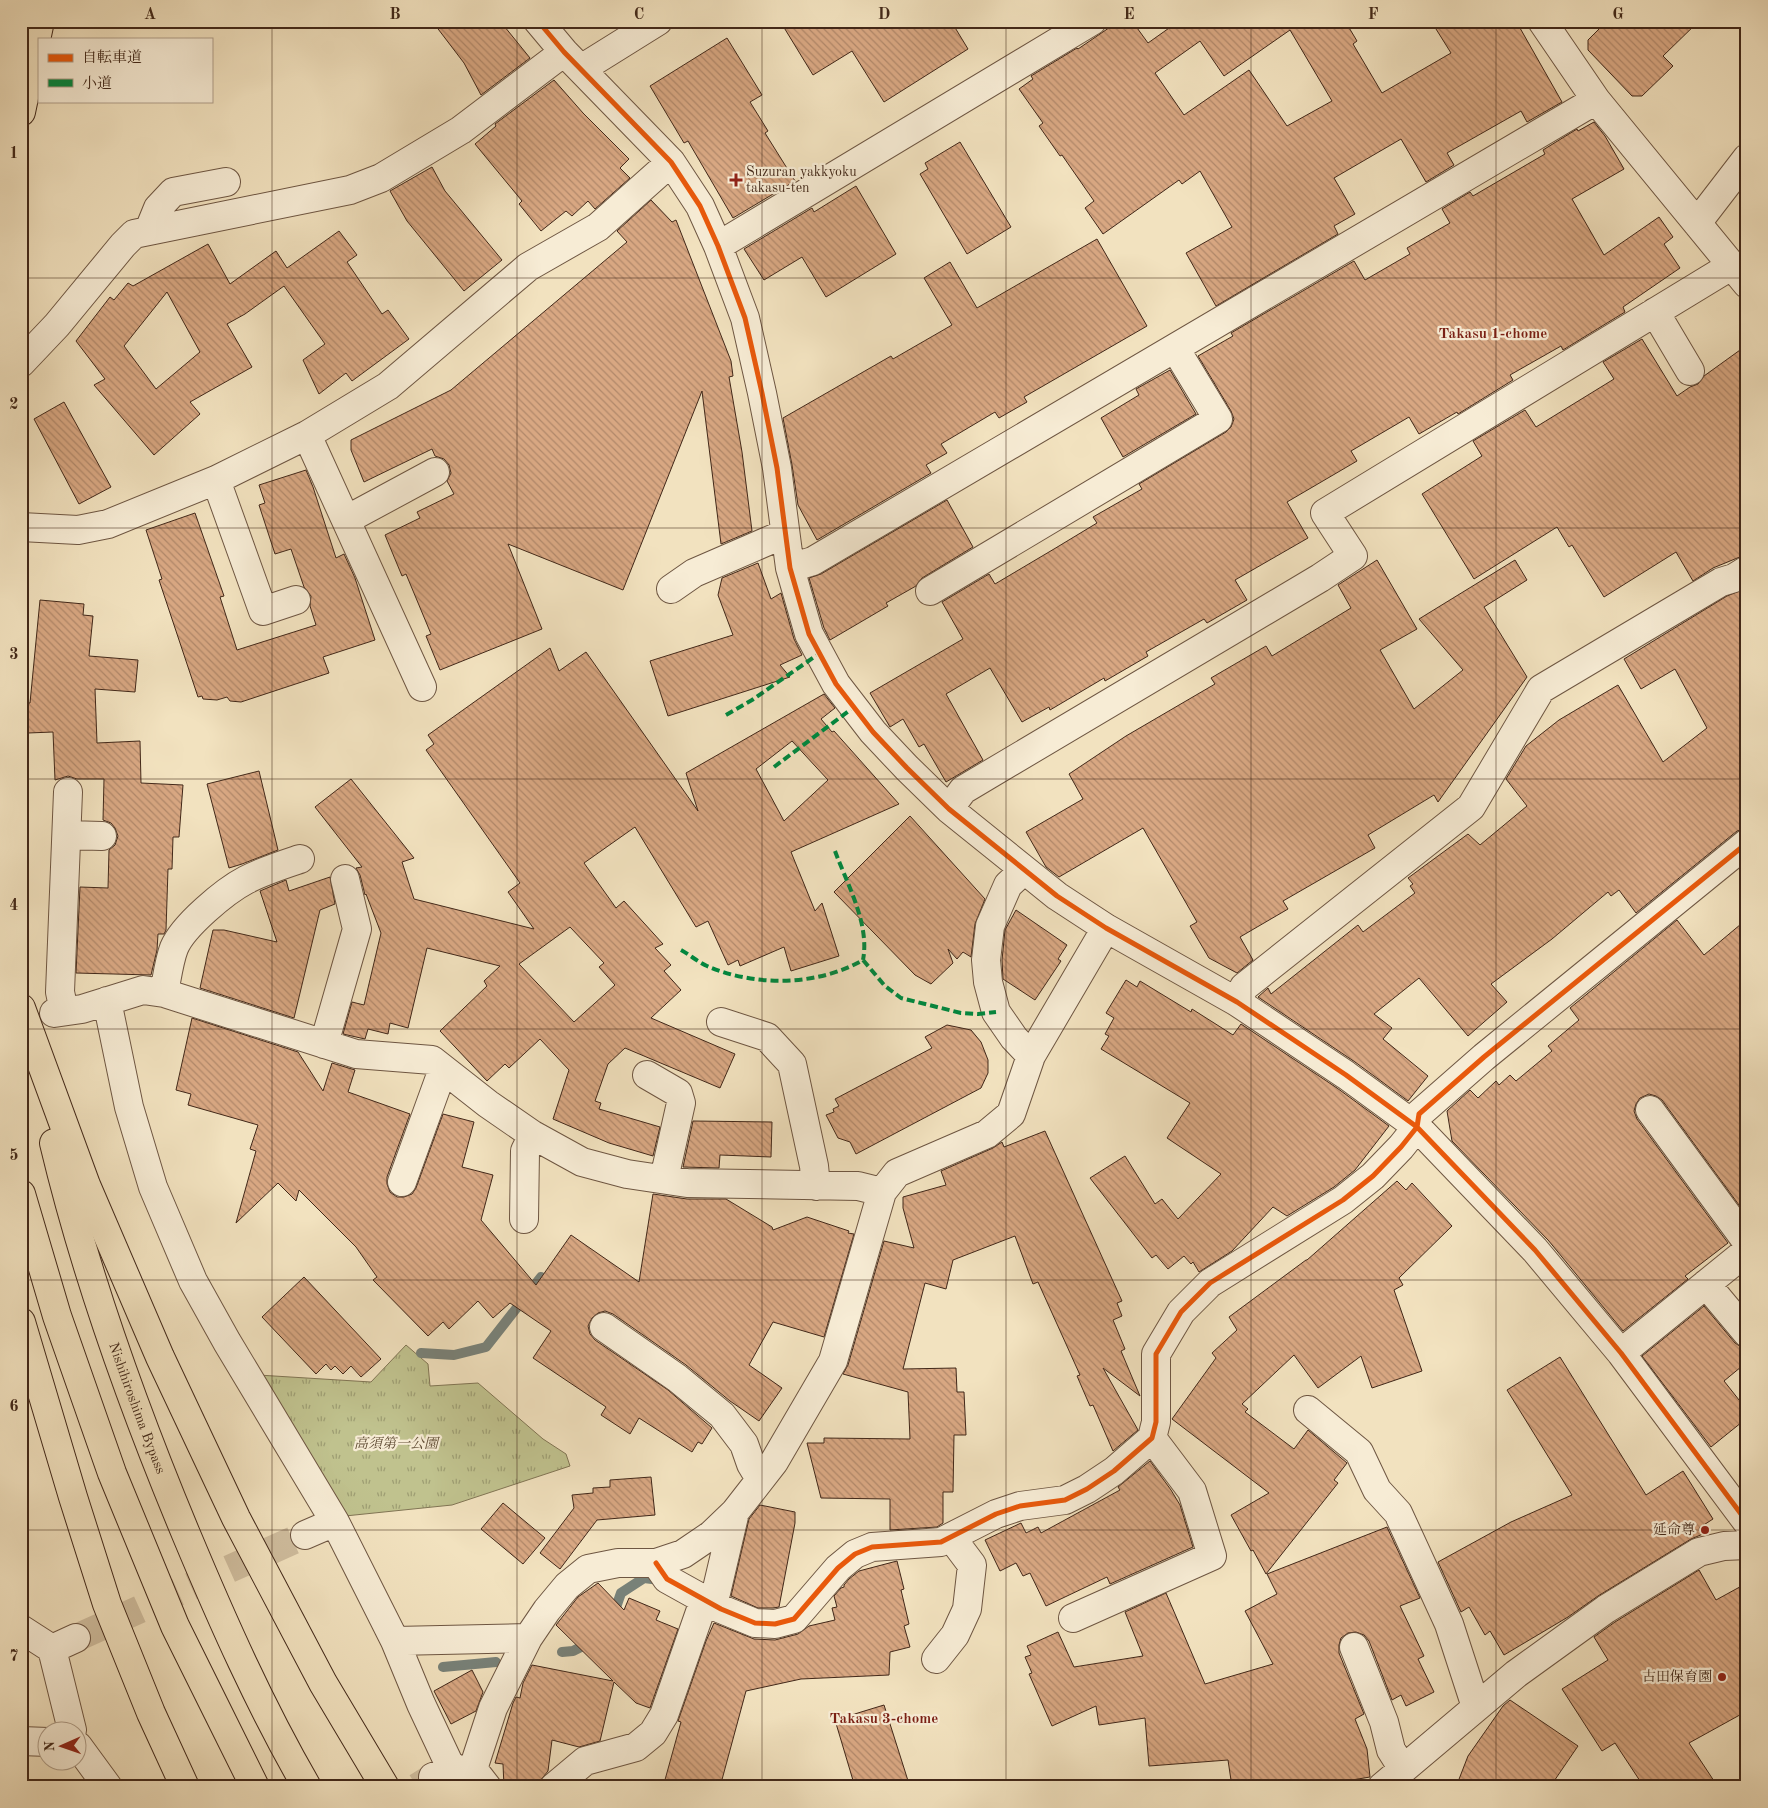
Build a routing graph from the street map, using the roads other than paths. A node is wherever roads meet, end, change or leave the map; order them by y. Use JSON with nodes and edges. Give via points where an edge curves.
{"nodes":[{"id":1,"x":40,"y":21,"type":"edge"},
{"id":2,"x":538,"y":21,"type":"edge"},
{"id":3,"x":658,"y":21,"type":"edge"},
{"id":4,"x":1092,"y":21,"type":"edge"},
{"id":5,"x":1542,"y":21,"type":"edge"},
{"id":6,"x":573,"y":61,"type":"junction"},
{"id":7,"x":1596,"y":100,"type":"junction"},
{"id":8,"x":21,"y":112,"type":"edge"},
{"id":9,"x":1747,"y":158,"type":"edge"},
{"id":10,"x":671,"y":162,"type":"junction"},
{"id":11,"x":226,"y":182,"type":"dead end"},
{"id":12,"x":1697,"y":223,"type":"junction"},
{"id":13,"x":149,"y":230,"type":"junction"},
{"id":14,"x":718,"y":246,"type":"junction"},
{"id":15,"x":1739,"y":275,"type":"edge"},
{"id":16,"x":1655,"y":312,"type":"junction"},
{"id":17,"x":1175,"y":348,"type":"junction"},
{"id":18,"x":21,"y":362,"type":"edge"},
{"id":19,"x":1690,"y":371,"type":"dead end"},
{"id":20,"x":307,"y":435,"type":"junction"},
{"id":21,"x":435,"y":472,"type":"dead end"},
{"id":22,"x":216,"y":480,"type":"junction"},
{"id":23,"x":346,"y":520,"type":"junction"},
{"id":24,"x":21,"y":527,"type":"edge"},
{"id":25,"x":784,"y":534,"type":"junction"},
{"id":26,"x":790,"y":568,"type":"junction"},
{"id":27,"x":1747,"y":570,"type":"edge"},
{"id":28,"x":671,"y":589,"type":"dead end"},
{"id":29,"x":930,"y":591,"type":"dead end"},
{"id":30,"x":296,"y":600,"type":"dead end"},
{"id":31,"x":422,"y":687,"type":"dead end"},
{"id":32,"x":68,"y":792,"type":"dead end"},
{"id":33,"x":949,"y":809,"type":"junction"},
{"id":34,"x":66,"y":835,"type":"junction"},
{"id":35,"x":102,"y":836,"type":"dead end"},
{"id":36,"x":1747,"y":844,"type":"edge"},
{"id":37,"x":300,"y":859,"type":"dead end"},
{"id":38,"x":1024,"y":870,"type":"junction"},
{"id":39,"x":345,"y":879,"type":"dead end"},
{"id":40,"x":1106,"y":928,"type":"junction"},
{"id":41,"x":164,"y":993,"type":"junction"},
{"id":42,"x":107,"y":1001,"type":"junction"},
{"id":43,"x":1237,"y":1002,"type":"junction"},
{"id":44,"x":21,"y":1008,"type":"edge"},
{"id":45,"x":721,"y":1022,"type":"dead end"},
{"id":46,"x":324,"y":1044,"type":"junction"},
{"id":47,"x":1031,"y":1056,"type":"junction"},
{"id":48,"x":447,"y":1072,"type":"junction"},
{"id":49,"x":647,"y":1075,"type":"dead end"},
{"id":50,"x":1650,"y":1110,"type":"dead end"},
{"id":51,"x":1417,"y":1127,"type":"junction"},
{"id":52,"x":533,"y":1136,"type":"junction"},
{"id":53,"x":664,"y":1179,"type":"junction"},
{"id":54,"x":402,"y":1182,"type":"dead end"},
{"id":55,"x":816,"y":1186,"type":"junction"},
{"id":56,"x":882,"y":1192,"type":"junction"},
{"id":57,"x":21,"y":1194,"type":"edge"},
{"id":58,"x":524,"y":1219,"type":"dead end"},
{"id":59,"x":1747,"y":1242,"type":"edge"},
{"id":60,"x":1747,"y":1251,"type":"edge"},
{"id":61,"x":1706,"y":1284,"type":"junction"},
{"id":62,"x":21,"y":1322,"type":"edge"},
{"id":63,"x":604,"y":1327,"type":"dead end"},
{"id":64,"x":1747,"y":1333,"type":"edge"},
{"id":65,"x":1621,"y":1353,"type":"junction"},
{"id":66,"x":1308,"y":1410,"type":"dead end"},
{"id":67,"x":1152,"y":1438,"type":"junction"},
{"id":68,"x":760,"y":1479,"type":"junction"},
{"id":69,"x":735,"y":1512,"type":"junction"},
{"id":70,"x":335,"y":1522,"type":"junction"},
{"id":71,"x":1747,"y":1522,"type":"edge"},
{"id":72,"x":305,"y":1535,"type":"tunnel mouth"},
{"id":73,"x":951,"y":1537,"type":"junction"},
{"id":74,"x":1747,"y":1545,"type":"edge"},
{"id":75,"x":656,"y":1563,"type":"junction"},
{"id":76,"x":708,"y":1602,"type":"junction"},
{"id":77,"x":1073,"y":1618,"type":"dead end"},
{"id":78,"x":21,"y":1629,"type":"edge"},
{"id":79,"x":76,"y":1638,"type":"tunnel mouth"},
{"id":80,"x":528,"y":1638,"type":"junction"},
{"id":81,"x":395,"y":1641,"type":"junction"},
{"id":82,"x":1354,"y":1647,"type":"dead end"},
{"id":83,"x":52,"y":1649,"type":"junction"},
{"id":84,"x":936,"y":1659,"type":"dead end"},
{"id":85,"x":1476,"y":1707,"type":"junction"},
{"id":86,"x":70,"y":1720,"type":"edge"},
{"id":87,"x":21,"y":1742,"type":"edge"},
{"id":88,"x":38,"y":1742,"type":"edge"},
{"id":89,"x":88,"y":1760,"type":"edge"},
{"id":90,"x":1403,"y":1769,"type":"junction"},
{"id":91,"x":461,"y":1776,"type":"edge"},
{"id":92,"x":108,"y":1787,"type":"edge"},
{"id":93,"x":185,"y":1787,"type":"edge"},
{"id":94,"x":255,"y":1787,"type":"edge"},
{"id":95,"x":307,"y":1787,"type":"edge"},
{"id":96,"x":385,"y":1787,"type":"edge"},
{"id":97,"x":554,"y":1787,"type":"edge"},
{"id":98,"x":1382,"y":1787,"type":"edge"}],
"edges":[{"from":1,"to":8,"type":"highway"},
{"from":2,"to":6,"type":"street"},
{"from":3,"to":6,"type":"street"},
{"from":4,"to":14,"type":"street"},
{"from":5,"to":7,"type":"street"},
{"from":6,"to":10,"type":"street"},
{"from":6,"to":13,"type":"street","via":[[381,178],[350,190]]},
{"from":7,"to":12,"type":"street"},
{"from":7,"to":17,"type":"street"},
{"from":9,"to":12,"type":"street"},
{"from":10,"to":14,"type":"street","via":[[700,206]]},
{"from":10,"to":20,"type":"street","via":[[598,227],[528,267],[388,386]]},
{"from":11,"to":13,"type":"street","via":[[173,192],[158,208]]},
{"from":12,"to":15,"type":"street"},
{"from":13,"to":18,"type":"street","via":[[134,234],[123,245],[57,325]]},
{"from":14,"to":25,"type":"street","via":[[745,318],[777,468]]},
{"from":15,"to":16,"type":"street"},
{"from":16,"to":19,"type":"street"},
{"from":16,"to":33,"type":"street","via":[[1326,513],[1353,556],[963,790]]},
{"from":17,"to":26,"type":"street","via":[[813,561]]},
{"from":17,"to":29,"type":"street","via":[[1218,419]]},
{"from":20,"to":22,"type":"street"},
{"from":20,"to":23,"type":"street"},
{"from":21,"to":23,"type":"street"},
{"from":22,"to":24,"type":"street","via":[[108,524],[78,530]]},
{"from":22,"to":30,"type":"street","via":[[262,611]]},
{"from":23,"to":31,"type":"street"},
{"from":25,"to":26,"type":"street"},
{"from":25,"to":28,"type":"street","via":[[694,573]]},
{"from":26,"to":33,"type":"street","via":[[809,634],[836,684],[873,732]]},
{"from":27,"to":43,"type":"street","via":[[1721,582],[1541,688],[1471,807],[1244,987]]},
{"from":32,"to":34,"type":"street"},
{"from":33,"to":38,"type":"street"},
{"from":34,"to":35,"type":"street"},
{"from":34,"to":42,"type":"street","via":[[59,1012]]},
{"from":36,"to":51,"type":"street","via":[[1484,1057],[1419,1114]]},
{"from":37,"to":41,"type":"street","via":[[244,881],[195,920],[174,948]]},
{"from":38,"to":40,"type":"street"},
{"from":38,"to":47,"type":"street","via":[[1008,885],[990,926],[986,960],[996,1012]]},
{"from":39,"to":46,"type":"street","via":[[357,929]]},
{"from":40,"to":43,"type":"street"},
{"from":40,"to":47,"type":"street"},
{"from":41,"to":42,"type":"street","via":[[143,990]]},
{"from":41,"to":46,"type":"street"},
{"from":42,"to":70,"type":"street","via":[[129,1106],[153,1187],[194,1281]]},
{"from":43,"to":51,"type":"street"},
{"from":44,"to":95,"type":"highway","name":"Nishihiroshima Bypass","via":[[57,1156],[100,1307],[151,1448],[216,1603]]},
{"from":44,"to":96,"type":"highway","via":[[86,1185],[236,1518],[314,1666]]},
{"from":45,"to":55,"type":"street","via":[[767,1037],[792,1064]]},
{"from":46,"to":48,"type":"street","via":[[356,1054],[432,1060]]},
{"from":47,"to":56,"type":"street","via":[[1011,1114],[987,1134],[897,1173]]},
{"from":48,"to":52,"type":"street"},
{"from":48,"to":54,"type":"street","via":[[439,1080]]},
{"from":49,"to":53,"type":"street","via":[[678,1093],[681,1103]]},
{"from":50,"to":59,"type":"street"},
{"from":51,"to":65,"type":"street","via":[[1536,1250]]},
{"from":51,"to":67,"type":"street","via":[[1374,1176],[1343,1200],[1210,1283],[1181,1312],[1156,1354],[1156,1422]]},
{"from":52,"to":53,"type":"street","via":[[582,1162],[627,1174]]},
{"from":52,"to":58,"type":"street","via":[[525,1150]]},
{"from":53,"to":55,"type":"street","via":[[696,1183]]},
{"from":55,"to":56,"type":"street","via":[[858,1186]]},
{"from":56,"to":68,"type":"street","via":[[833,1361],[774,1462]]},
{"from":57,"to":94,"type":"highway","via":[[57,1316],[112,1473],[175,1626]]},
{"from":60,"to":61,"type":"street"},
{"from":61,"to":64,"type":"street"},
{"from":61,"to":65,"type":"street"},
{"from":62,"to":93,"type":"highway","via":[[108,1604],[151,1713]]},
{"from":63,"to":68,"type":"street","via":[[677,1378],[722,1415],[744,1444]]},
{"from":65,"to":71,"type":"street"},
{"from":66,"to":85,"type":"street","via":[[1359,1452],[1377,1490],[1398,1513],[1449,1624]]},
{"from":67,"to":73,"type":"street","via":[[1114,1471],[1065,1500],[1020,1506],[996,1514]]},
{"from":67,"to":77,"type":"street","via":[[1192,1492],[1212,1556]]},
{"from":68,"to":69,"type":"street"},
{"from":69,"to":75,"type":"street","via":[[684,1554]]},
{"from":69,"to":76,"type":"street","via":[[716,1593]]},
{"from":70,"to":72,"type":"street"},
{"from":70,"to":81,"type":"street"},
{"from":73,"to":76,"type":"street","via":[[941,1542],[872,1547],[855,1554],[838,1568],[794,1619],[775,1624],[755,1623]]},
{"from":73,"to":84,"type":"street","via":[[972,1566],[967,1609],[955,1635]]},
{"from":74,"to":85,"type":"street","via":[[1699,1552],[1606,1609]]},
{"from":75,"to":76,"type":"street","via":[[667,1579]]},
{"from":75,"to":80,"type":"street","via":[[618,1563],[588,1570],[567,1586]]},
{"from":76,"to":97,"type":"street","via":[[700,1612],[664,1715],[653,1734],[636,1747],[585,1761]]},
{"from":78,"to":83,"type":"street"},
{"from":79,"to":83,"type":"street"},
{"from":80,"to":81,"type":"street"},
{"from":80,"to":91,"type":"street"},
{"from":81,"to":91,"type":"street","via":[[421,1704]]},
{"from":82,"to":90,"type":"street","via":[[1384,1722],[1391,1750]]},
{"from":83,"to":86,"type":"street"},
{"from":85,"to":90,"type":"street"},
{"from":87,"to":88,"type":"street"},
{"from":89,"to":92,"type":"street"},
{"from":90,"to":98,"type":"street"}]}
